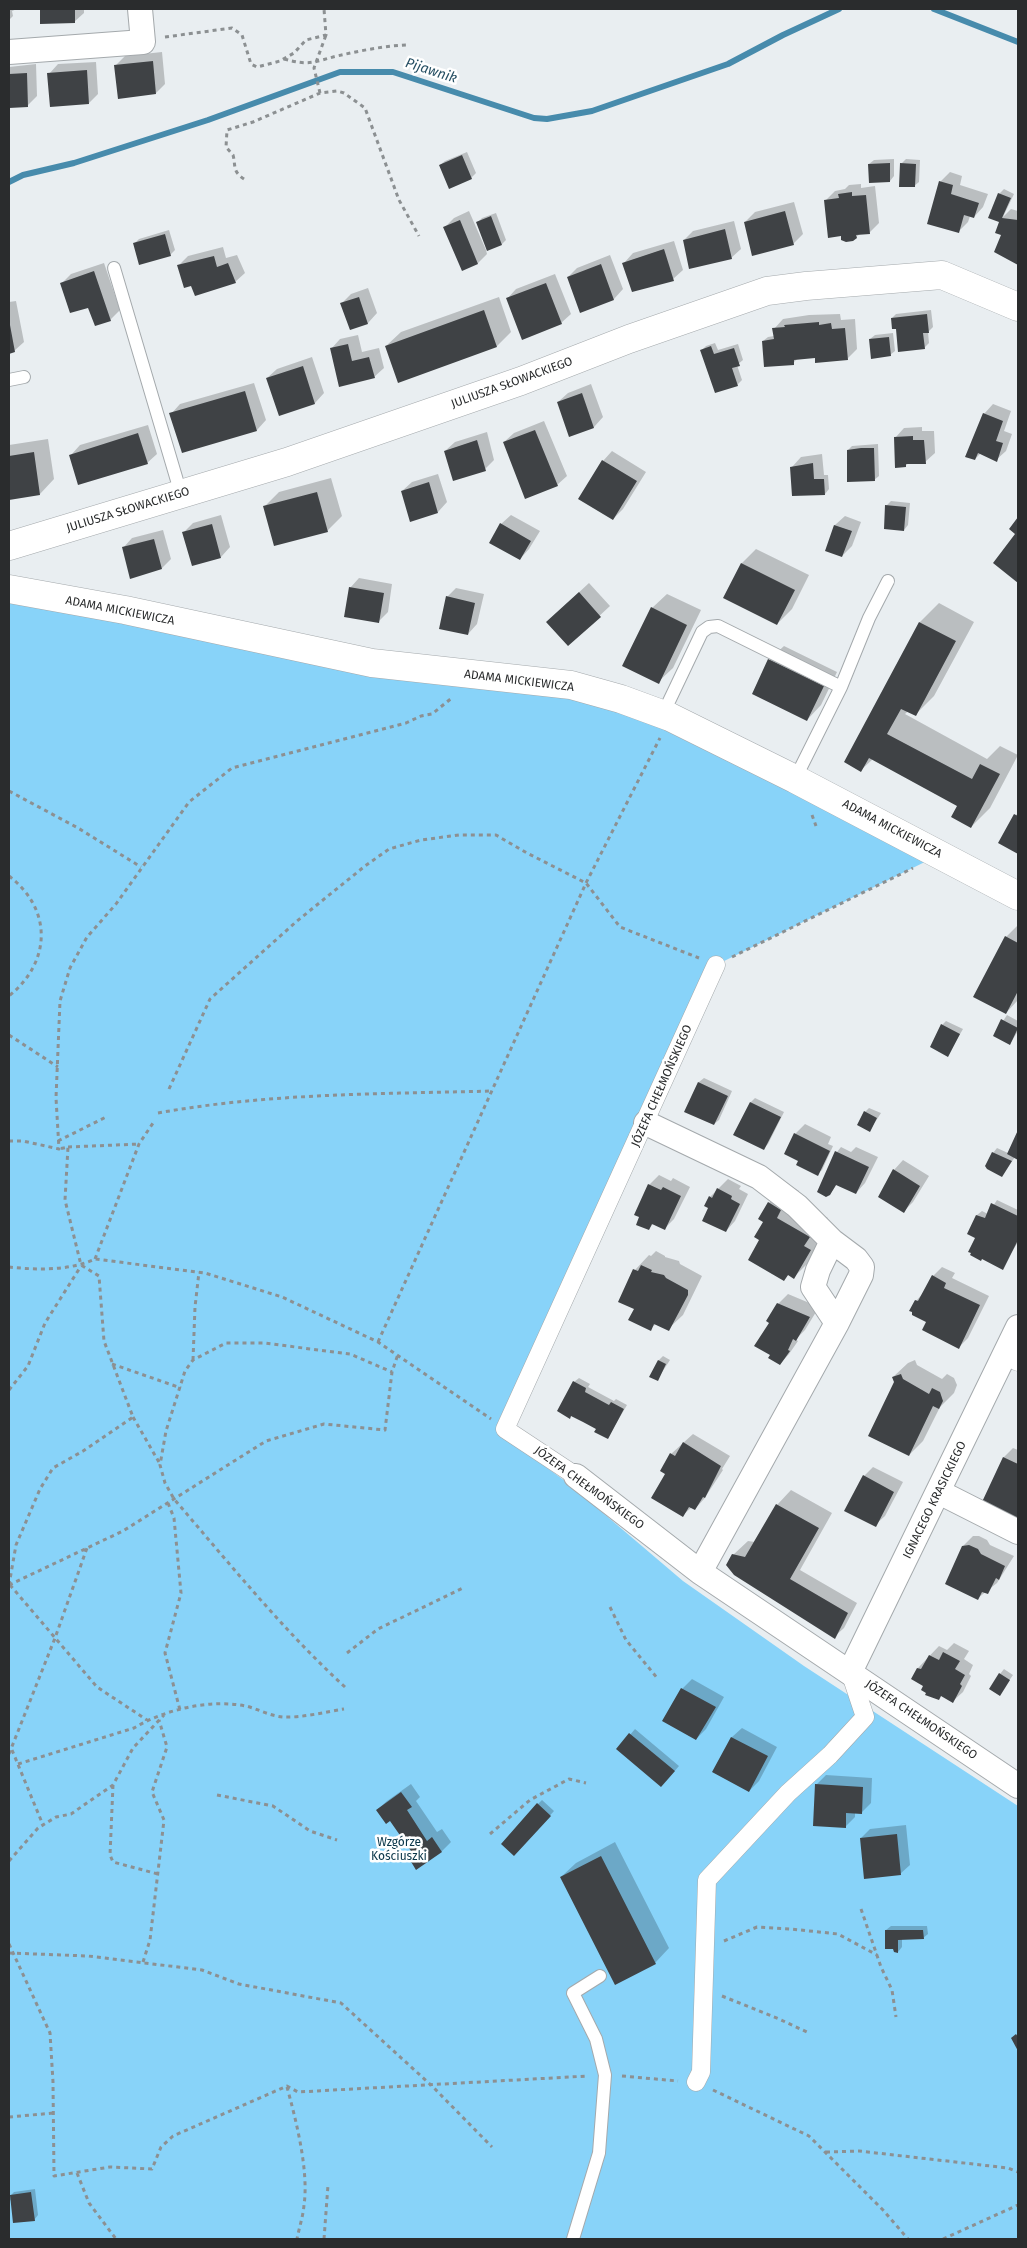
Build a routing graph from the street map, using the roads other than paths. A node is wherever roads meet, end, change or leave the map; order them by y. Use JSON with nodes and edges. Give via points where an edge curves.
{"nodes":[{"id":1,"x":140,"y":9,"type":"edge"},
{"id":2,"x":9,"y":52,"type":"edge"},
{"id":3,"x":114,"y":268,"type":"dead end"},
{"id":4,"x":1018,"y":307,"type":"edge"},
{"id":5,"x":24,"y":377,"type":"dead end"},
{"id":6,"x":9,"y":380,"type":"edge"},
{"id":7,"x":181,"y":494,"type":"junction"},
{"id":8,"x":9,"y":546,"type":"edge"},
{"id":9,"x":888,"y":581,"type":"dead end"},
{"id":10,"x":9,"y":589,"type":"edge"},
{"id":11,"x":840,"y":687,"type":"junction"},
{"id":12,"x":666,"y":716,"type":"junction"},
{"id":13,"x":795,"y":779,"type":"junction"},
{"id":14,"x":1018,"y":896,"type":"edge"},
{"id":15,"x":716,"y":965,"type":"road end"},
{"id":16,"x":646,"y":1123,"type":"junction"},
{"id":17,"x":832,"y":1241,"type":"junction"},
{"id":18,"x":837,"y":1323,"type":"junction"},
{"id":19,"x":1018,"y":1327,"type":"edge"},
{"id":20,"x":1012,"y":1359,"type":"edge"},
{"id":21,"x":576,"y":1476,"type":"joint"},
{"id":22,"x":939,"y":1492,"type":"junction"},
{"id":23,"x":1018,"y":1532,"type":"edge"},
{"id":24,"x":700,"y":1572,"type":"junction"},
{"id":25,"x":850,"y":1672,"type":"junction"},
{"id":26,"x":1018,"y":1786,"type":"edge"},
{"id":27,"x":600,"y":1976,"type":"dead end"},
{"id":28,"x":696,"y":2082,"type":"road end"},
{"id":29,"x":573,"y":2239,"type":"edge"}],
"edges":[{"from":1,"to":2,"type":"street","via":[[143,42]]},
{"from":3,"to":7,"type":"lane"},
{"from":4,"to":7,"type":"street","name":"JULIUSZA SŁOWACKIEGO","via":[[942,275],[767,292],[314,453]]},
{"from":5,"to":6,"type":"lane"},
{"from":7,"to":8,"type":"street","name":"JULIUSZA SŁOWACKIEGO"},
{"from":9,"to":11,"type":"lane"},
{"from":10,"to":12,"type":"street","name":"ADAMA MICKIEWICZA","via":[[125,610],[372,663],[571,685],[621,698]]},
{"from":11,"to":12,"type":"lane","via":[[718,626],[709,627],[702,632],[673,690]]},
{"from":11,"to":13,"type":"lane"},
{"from":12,"to":13,"type":"street","name":"ADAMA MICKIEWICZA"},
{"from":13,"to":14,"type":"street","name":"ADAMA MICKIEWICZA"},
{"from":15,"to":16,"type":"street","name":"JÓZEFA CHEŁMOŃSKIEGO"},
{"from":16,"to":17,"type":"street","via":[[759,1177],[797,1206]]},
{"from":16,"to":21,"type":"street","name":"JÓZEFA CHEŁMOŃSKIEGO","via":[[505,1429]]},
{"from":17,"to":18,"type":"street","via":[[814,1287]]},
{"from":17,"to":18,"type":"street","via":[[862,1267]]},
{"from":18,"to":24,"type":"street"},
{"from":19,"to":20,"type":"street","name":"IGNACEGO KRASICKIEGO"},
{"from":20,"to":22,"type":"street","name":"IGNACEGO KRASICKIEGO"},
{"from":21,"to":24,"type":"street","name":"JÓZEFA CHEŁMOŃSKIEGO"},
{"from":22,"to":23,"type":"street"},
{"from":22,"to":25,"type":"street","name":"IGNACEGO KRASICKIEGO"},
{"from":24,"to":25,"type":"street","name":"JÓZEFA CHEŁMOŃSKIEGO"},
{"from":25,"to":26,"type":"street","name":"JÓZEFA CHEŁMOŃSKIEGO"},
{"from":25,"to":28,"type":"street","via":[[865,1717],[706,1880],[701,2072]]},
{"from":27,"to":29,"type":"lane","via":[[574,1993],[596,2039],[605,2075],[599,2153]]}]}
